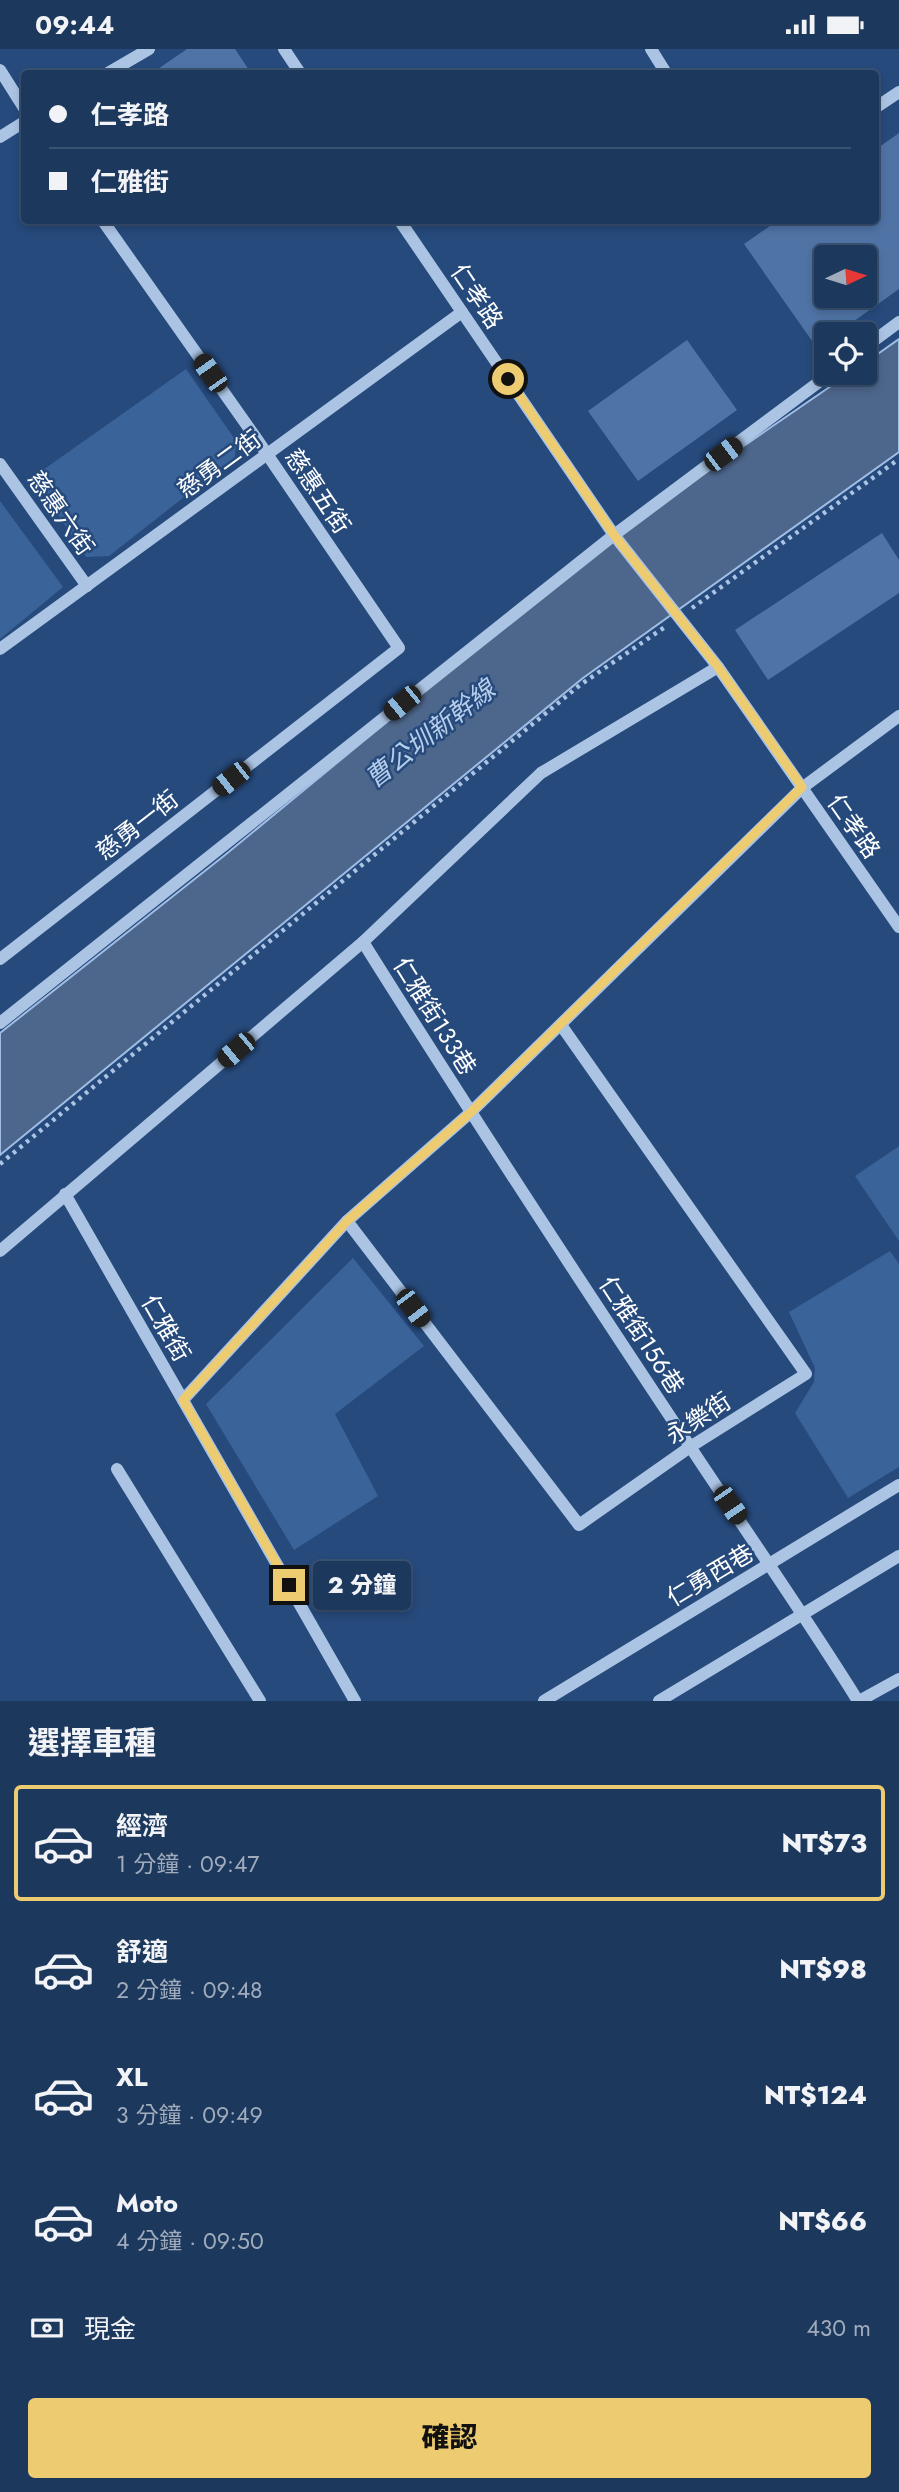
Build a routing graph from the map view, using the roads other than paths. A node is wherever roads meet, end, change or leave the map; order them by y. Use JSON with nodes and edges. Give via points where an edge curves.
{"nodes":[{"id":1,"x":149,"y":49,"type":"edge"},
{"id":2,"x":284,"y":49,"type":"edge"},
{"id":3,"x":651,"y":49,"type":"edge"},
{"id":4,"x":0,"y":70,"type":"edge"},
{"id":5,"x":113,"y":70,"type":"edge"},
{"id":6,"x":298,"y":70,"type":"edge"},
{"id":7,"x":664,"y":70,"type":"edge"},
{"id":8,"x":899,"y":92,"type":"edge"},
{"id":9,"x":21,"y":103,"type":"edge"},
{"id":10,"x":879,"y":105,"type":"edge"},
{"id":11,"x":21,"y":124,"type":"edge"},
{"id":12,"x":0,"y":137,"type":"edge"},
{"id":13,"x":105,"y":224,"type":"edge"},
{"id":14,"x":402,"y":224,"type":"edge"},
{"id":15,"x":462,"y":312,"type":"junction"},
{"id":16,"x":899,"y":322,"type":"edge"},
{"id":17,"x":877,"y":338,"type":"edge"},
{"id":18,"x":815,"y":385,"type":"edge"},
{"id":19,"x":267,"y":454,"type":"junction"},
{"id":20,"x":0,"y":464,"type":"edge"},
{"id":21,"x":614,"y":535,"type":"junction"},
{"id":22,"x":87,"y":586,"type":"junction"},
{"id":23,"x":399,"y":648,"type":"joint"},
{"id":24,"x":0,"y":649,"type":"edge"},
{"id":25,"x":718,"y":667,"type":"junction"},
{"id":26,"x":899,"y":716,"type":"edge"},
{"id":27,"x":802,"y":787,"type":"junction"},
{"id":28,"x":899,"y":927,"type":"edge"},
{"id":29,"x":363,"y":942,"type":"junction"},
{"id":30,"x":0,"y":959,"type":"edge"},
{"id":31,"x":0,"y":1023,"type":"edge"},
{"id":32,"x":561,"y":1025,"type":"junction"},
{"id":33,"x":470,"y":1113,"type":"junction"},
{"id":34,"x":65,"y":1194,"type":"junction"},
{"id":35,"x":347,"y":1221,"type":"junction"},
{"id":36,"x":0,"y":1251,"type":"edge"},
{"id":37,"x":183,"y":1400,"type":"junction"},
{"id":38,"x":690,"y":1447,"type":"junction"},
{"id":39,"x":117,"y":1469,"type":"dead end"},
{"id":40,"x":899,"y":1485,"type":"edge"},
{"id":41,"x":899,"y":1556,"type":"edge"},
{"id":42,"x":770,"y":1563,"type":"junction"},
{"id":43,"x":804,"y":1615,"type":"junction"},
{"id":44,"x":899,"y":1679,"type":"edge"},
{"id":45,"x":260,"y":1701,"type":"edge"},
{"id":46,"x":355,"y":1701,"type":"edge"},
{"id":47,"x":544,"y":1701,"type":"edge"},
{"id":48,"x":659,"y":1701,"type":"edge"},
{"id":49,"x":859,"y":1701,"type":"edge"}],
"edges":[{"from":1,"to":5,"type":"street"},
{"from":2,"to":6,"type":"street"},
{"from":3,"to":7,"type":"street"},
{"from":4,"to":9,"type":"street"},
{"from":8,"to":10,"type":"street"},
{"from":11,"to":12,"type":"street"},
{"from":13,"to":19,"type":"street","name":"慈惠五街"},
{"from":14,"to":15,"type":"street","name":"仁孝路"},
{"from":15,"to":19,"type":"street","name":"慈勇二街"},
{"from":15,"to":21,"type":"street","name":"仁孝路"},
{"from":16,"to":17,"type":"street"},
{"from":18,"to":21,"type":"street"},
{"from":19,"to":22,"type":"street","name":"慈勇二街"},
{"from":19,"to":23,"type":"street","name":"慈惠五街"},
{"from":20,"to":22,"type":"street","name":"慈惠六街"},
{"from":21,"to":25,"type":"street","name":"仁孝路"},
{"from":21,"to":31,"type":"street"},
{"from":22,"to":24,"type":"street","name":"慈勇二街"},
{"from":23,"to":30,"type":"street","name":"慈勇一街"},
{"from":25,"to":27,"type":"street","name":"仁孝路"},
{"from":25,"to":29,"type":"street","via":[[541,773]]},
{"from":26,"to":27,"type":"street"},
{"from":27,"to":28,"type":"street","name":"仁孝路"},
{"from":27,"to":32,"type":"street"},
{"from":29,"to":33,"type":"street","name":"仁雅街133巷"},
{"from":29,"to":34,"type":"street"},
{"from":32,"to":33,"type":"street"},
{"from":32,"to":38,"type":"street","name":"永樂街","via":[[806,1374]]},
{"from":33,"to":35,"type":"street"},
{"from":33,"to":38,"type":"street","name":"仁雅街156巷"},
{"from":34,"to":36,"type":"street"},
{"from":34,"to":37,"type":"street","name":"仁雅街"},
{"from":35,"to":37,"type":"street"},
{"from":35,"to":38,"type":"street","name":"永樂街","via":[[579,1525]]},
{"from":37,"to":46,"type":"street","name":"仁雅街"},
{"from":38,"to":42,"type":"street","name":"仁雅街156巷"},
{"from":39,"to":45,"type":"street"},
{"from":40,"to":42,"type":"street","name":"仁勇西巷"},
{"from":41,"to":43,"type":"street"},
{"from":42,"to":43,"type":"street","name":"仁雅街156巷"},
{"from":42,"to":47,"type":"street","name":"仁勇西巷"},
{"from":43,"to":48,"type":"street"},
{"from":43,"to":49,"type":"street","name":"仁雅街156巷"},
{"from":44,"to":49,"type":"street"}]}
